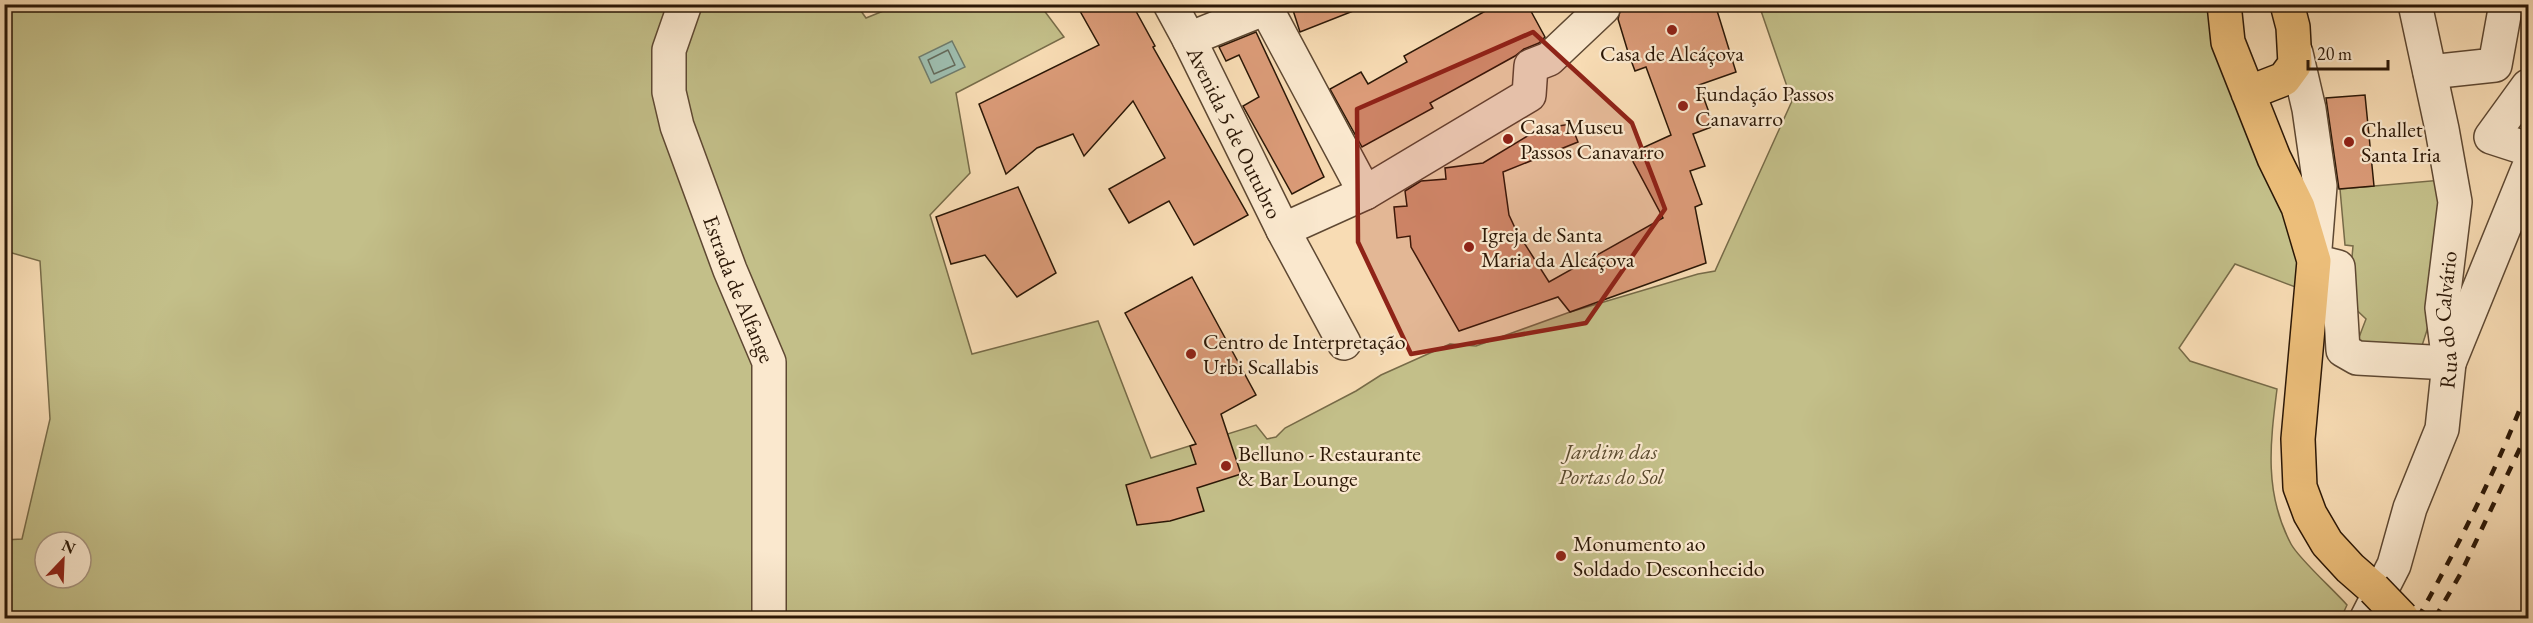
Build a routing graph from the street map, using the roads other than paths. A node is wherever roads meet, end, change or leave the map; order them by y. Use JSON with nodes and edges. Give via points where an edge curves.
{"nodes":[{"id":1,"x":685,"y":4,"type":"edge"},
{"id":2,"x":1170,"y":4,"type":"edge"},
{"id":3,"x":1602,"y":4,"type":"edge"},
{"id":4,"x":2224,"y":4,"type":"edge"},
{"id":5,"x":2287,"y":4,"type":"edge"},
{"id":6,"x":2506,"y":4,"type":"edge"},
{"id":7,"x":2416,"y":9,"type":"edge"},
{"id":8,"x":1189,"y":39,"type":"junction"},
{"id":9,"x":2296,"y":53,"type":"junction"},
{"id":10,"x":2430,"y":72,"type":"junction"},
{"id":11,"x":2529,"y":86,"type":"edge"},
{"id":12,"x":2247,"y":93,"type":"junction"},
{"id":13,"x":2529,"y":149,"type":"edge"},
{"id":14,"x":2529,"y":169,"type":"edge"},
{"id":15,"x":1365,"y":193,"type":"junction"},
{"id":16,"x":1283,"y":230,"type":"junction"},
{"id":17,"x":2314,"y":261,"type":"junction"},
{"id":18,"x":1344,"y":343,"type":"dead end"},
{"id":19,"x":2449,"y":363,"type":"junction"},
{"id":20,"x":2369,"y":608,"type":"edge"},
{"id":21,"x":770,"y":618,"type":"edge"},
{"id":22,"x":2402,"y":618,"type":"edge"}],
"edges":[{"from":1,"to":21,"type":"street","name":"Estrada de Alfange","via":[[669,50],[669,92],[677,126],[769,362]]},
{"from":2,"to":8,"type":"street","name":"Avenida 5 de Outubro"},
{"from":3,"to":15,"type":"street","via":[[1603,8],[1549,59],[1531,66],[1529,95]]},
{"from":4,"to":12,"type":"main road","via":[[2228,42]]},
{"from":5,"to":9,"type":"main road"},
{"from":6,"to":10,"type":"street","via":[[2495,65]]},
{"from":7,"to":10,"type":"street","name":"Rua do Calvário"},
{"from":8,"to":15,"type":"street","via":[[1266,8]]},
{"from":8,"to":16,"type":"street","name":"Avenida 5 de Outubro"},
{"from":9,"to":12,"type":"main road","via":[[2295,64],[2284,79]]},
{"from":9,"to":17,"type":"street","via":[[2320,186]]},
{"from":10,"to":19,"type":"street","name":"Rua do Calvário","via":[[2455,202],[2442,308]]},
{"from":11,"to":13,"type":"street","via":[[2491,137]]},
{"from":12,"to":17,"type":"main road","via":[[2298,207]]},
{"from":14,"to":19,"type":"street"},
{"from":15,"to":16,"type":"street"},
{"from":16,"to":18,"type":"street","name":"Avenida 5 de Outubro"},
{"from":17,"to":19,"type":"street","via":[[2338,267],[2343,350],[2357,358]]},
{"from":17,"to":20,"type":"main road","via":[[2298,439],[2300,487],[2310,514],[2344,562]]},
{"from":19,"to":20,"type":"street","name":"Rua do Calvário","via":[[2442,429],[2410,508],[2394,565]]},
{"from":20,"to":22,"type":"main road","bridge":true}]}
